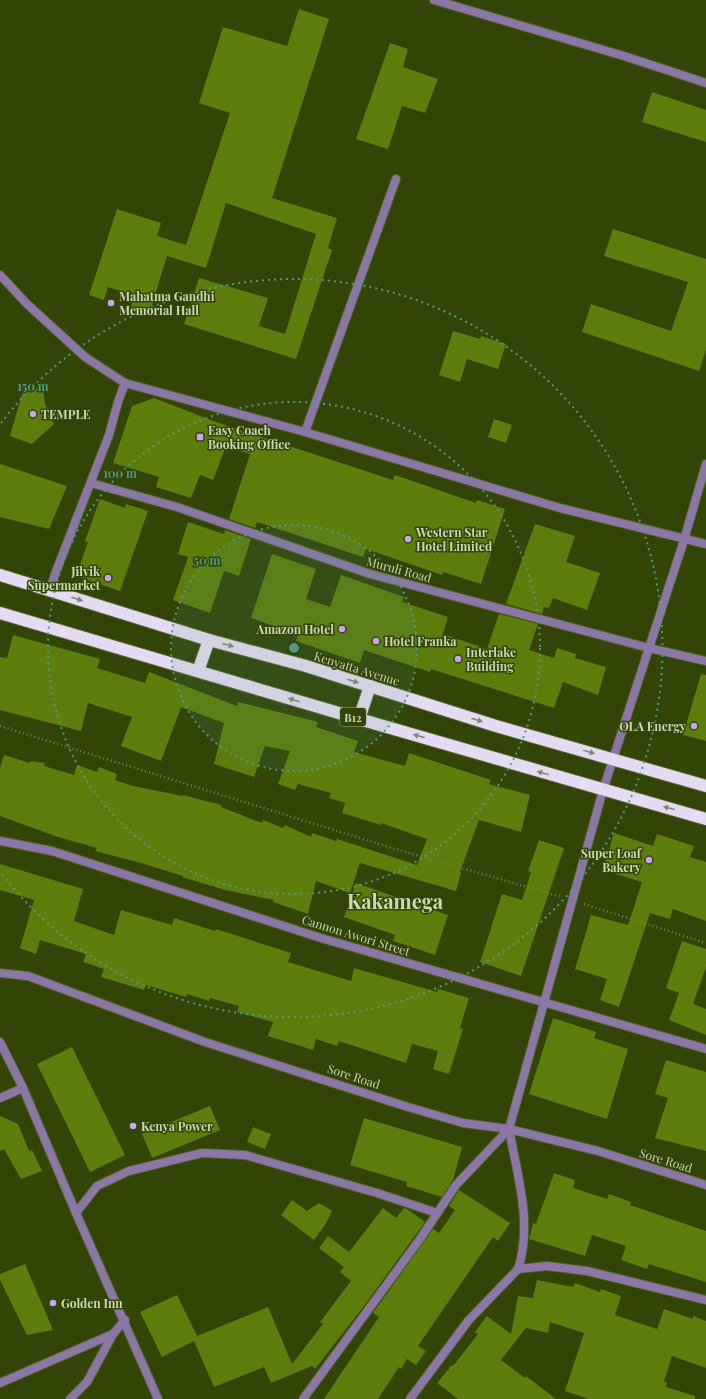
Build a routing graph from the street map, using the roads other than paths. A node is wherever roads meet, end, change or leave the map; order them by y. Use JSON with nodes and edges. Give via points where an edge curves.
{"nodes":[{"id":1,"x":434,"y":0,"type":"edge"},
{"id":2,"x":706,"y":83,"type":"edge"},
{"id":3,"x":396,"y":179,"type":"dead end"},
{"id":4,"x":0,"y":275,"type":"edge"},
{"id":5,"x":125,"y":383,"type":"junction"},
{"id":6,"x":305,"y":432,"type":"junction"},
{"id":7,"x":706,"y":464,"type":"edge"},
{"id":8,"x":91,"y":483,"type":"junction"},
{"id":9,"x":684,"y":540,"type":"junction"},
{"id":10,"x":706,"y":544,"type":"edge"},
{"id":11,"x":0,"y":575,"type":"edge"},
{"id":12,"x":50,"y":591,"type":"junction"},
{"id":13,"x":0,"y":613,"type":"edge"},
{"id":14,"x":209,"y":640,"type":"junction"},
{"id":15,"x":649,"y":648,"type":"junction"},
{"id":16,"x":706,"y":661,"type":"edge"},
{"id":17,"x":198,"y":671,"type":"junction"},
{"id":18,"x":370,"y":686,"type":"junction"},
{"id":19,"x":359,"y":719,"type":"junction"},
{"id":20,"x":613,"y":759,"type":"junction"},
{"id":21,"x":706,"y":786,"type":"edge"},
{"id":22,"x":602,"y":790,"type":"junction"},
{"id":23,"x":706,"y":819,"type":"edge"},
{"id":24,"x":0,"y":841,"type":"edge"},
{"id":25,"x":0,"y":973,"type":"edge"},
{"id":26,"x":543,"y":1002,"type":"junction"},
{"id":27,"x":0,"y":1042,"type":"edge"},
{"id":28,"x":706,"y":1049,"type":"edge"},
{"id":29,"x":23,"y":1088,"type":"junction"},
{"id":30,"x":0,"y":1098,"type":"edge"},
{"id":31,"x":509,"y":1129,"type":"junction"},
{"id":32,"x":706,"y":1185,"type":"edge"},
{"id":33,"x":76,"y":1213,"type":"junction"},
{"id":34,"x":437,"y":1213,"type":"junction"},
{"id":35,"x":518,"y":1270,"type":"junction"},
{"id":36,"x":706,"y":1300,"type":"edge"},
{"id":37,"x":125,"y":1320,"type":"junction"},
{"id":38,"x":113,"y":1334,"type":"junction"},
{"id":39,"x":0,"y":1383,"type":"edge"},
{"id":40,"x":70,"y":1399,"type":"edge"},
{"id":41,"x":158,"y":1399,"type":"edge"},
{"id":42,"x":303,"y":1399,"type":"edge"},
{"id":43,"x":410,"y":1399,"type":"edge"}],
"edges":[{"from":1,"to":2,"type":"street"},
{"from":3,"to":6,"type":"street"},
{"from":4,"to":5,"type":"street","via":[[26,304],[85,357]]},
{"from":5,"to":6,"type":"street"},
{"from":5,"to":8,"type":"street"},
{"from":6,"to":9,"type":"street","via":[[560,508]]},
{"from":7,"to":9,"type":"street"},
{"from":8,"to":12,"type":"street"},
{"from":8,"to":15,"type":"street","name":"Muruli Road","via":[[177,507],[370,574]]},
{"from":9,"to":10,"type":"street"},
{"from":9,"to":15,"type":"street"},
{"from":11,"to":12,"type":"highway","name":"Kenyatta Avenue"},
{"from":12,"to":14,"type":"highway","name":"Kenyatta Avenue","one_way":true},
{"from":13,"to":17,"type":"highway","number":"B12"},
{"from":14,"to":17,"type":"highway"},
{"from":14,"to":18,"type":"highway","name":"Kenyatta Avenue","one_way":true},
{"from":15,"to":16,"type":"street","name":"Muruli Road"},
{"from":15,"to":20,"type":"street"},
{"from":19,"to":17,"type":"highway","number":"B12","one_way":true},
{"from":18,"to":19,"type":"highway"},
{"from":18,"to":20,"type":"highway","name":"Kenyatta Avenue","one_way":true,"via":[[496,726]]},
{"from":22,"to":19,"type":"highway","number":"B12","one_way":true},
{"from":20,"to":21,"type":"highway","name":"Kenyatta Avenue"},
{"from":20,"to":22,"type":"street"},
{"from":23,"to":22,"type":"highway","number":"B12","one_way":true},
{"from":22,"to":26,"type":"street"},
{"from":24,"to":26,"type":"street","name":"Cannon Awori Street","via":[[52,851],[321,938]]},
{"from":25,"to":31,"type":"street","name":"Sore Road","via":[[28,976],[206,1042],[408,1107],[463,1123]]},
{"from":26,"to":28,"type":"street","name":"Cannon Awori Street"},
{"from":26,"to":31,"type":"street"},
{"from":27,"to":29,"type":"street"},
{"from":29,"to":30,"type":"street"},
{"from":29,"to":33,"type":"street"},
{"from":31,"to":32,"type":"street","name":"Sore Road","via":[[598,1151]]},
{"from":31,"to":34,"type":"street","via":[[456,1185]]},
{"from":31,"to":35,"type":"street","via":[[522,1198],[524,1236]]},
{"from":33,"to":34,"type":"street","via":[[97,1186],[129,1171],[202,1153],[245,1155]]},
{"from":33,"to":37,"type":"street"},
{"from":34,"to":42,"type":"street"},
{"from":35,"to":36,"type":"street","via":[[547,1266],[587,1271]]},
{"from":35,"to":43,"type":"street","via":[[468,1321]]},
{"from":37,"to":38,"type":"street"},
{"from":37,"to":41,"type":"street"},
{"from":38,"to":39,"type":"street"},
{"from":38,"to":40,"type":"street","via":[[87,1382]]}]}
